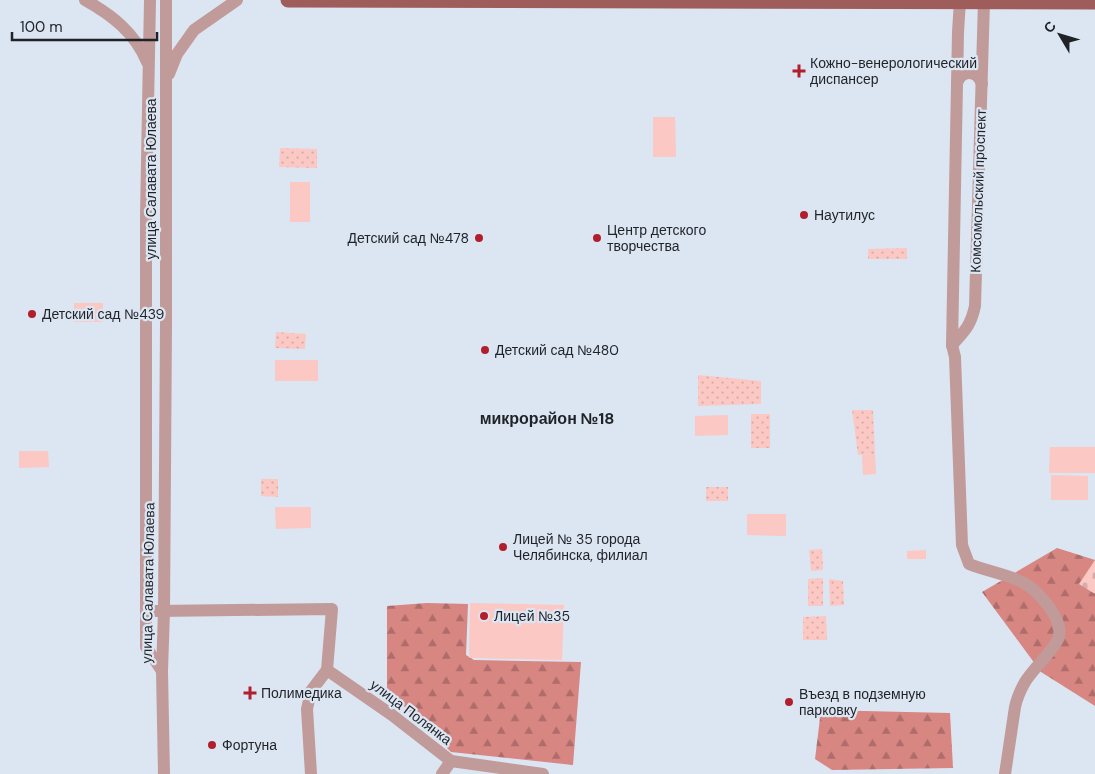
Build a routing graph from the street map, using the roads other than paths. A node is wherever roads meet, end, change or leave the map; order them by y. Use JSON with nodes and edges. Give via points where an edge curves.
{"nodes":[{"id":1,"x":85,"y":0,"type":"edge"},
{"id":2,"x":150,"y":0,"type":"edge"},
{"id":3,"x":166,"y":0,"type":"edge"},
{"id":4,"x":237,"y":0,"type":"edge"},
{"id":5,"x":288,"y":0,"type":"edge"},
{"id":6,"x":960,"y":1,"type":"edge"},
{"id":7,"x":984,"y":1,"type":"edge"},
{"id":8,"x":1095,"y":2,"type":"edge"},
{"id":9,"x":149,"y":67,"type":"junction"},
{"id":10,"x":166,"y":78,"type":"junction"},
{"id":11,"x":957,"y":83,"type":"junction"},
{"id":12,"x":982,"y":84,"type":"junction"},
{"id":13,"x":146,"y":216,"type":"junction"},
{"id":14,"x":166,"y":216,"type":"junction"},
{"id":15,"x":975,"y":306,"type":"junction"},
{"id":16,"x":953,"y":307,"type":"junction"},
{"id":17,"x":952,"y":345,"type":"junction"},
{"id":18,"x":166,"y":353,"type":"junction"},
{"id":19,"x":147,"y":354,"type":"junction"},
{"id":20,"x":165,"y":523,"type":"junction"},
{"id":21,"x":146,"y":524,"type":"junction"},
{"id":22,"x":146,"y":611,"type":"junction"},
{"id":23,"x":164,"y":611,"type":"junction"},
{"id":24,"x":327,"y":670,"type":"junction"},
{"id":25,"x":162,"y":672,"type":"junction"},
{"id":26,"x":451,"y":761,"type":"junction"},
{"id":27,"x":164,"y":774,"type":"edge"},
{"id":28,"x":311,"y":774,"type":"edge"},
{"id":29,"x":442,"y":774,"type":"edge"},
{"id":30,"x":543,"y":774,"type":"edge"},
{"id":31,"x":1006,"y":774,"type":"edge"}],
"edges":[{"from":1,"to":9,"type":"street","via":[[106,12],[130,33]]},
{"from":2,"to":9,"type":"street","name":"улица Салавата Юлаева"},
{"from":3,"to":10,"type":"street","name":"улица Салавата Юлаева"},
{"from":4,"to":10,"type":"street","via":[[194,30],[177,54]]},
{"from":5,"to":6,"type":"main road"},
{"from":6,"to":7,"type":"main road"},
{"from":6,"to":11,"type":"street","name":"Комсомольский проспект"},
{"from":7,"to":8,"type":"main road"},
{"from":7,"to":12,"type":"street","name":"Комсомольский проспект"},
{"from":9,"to":13,"type":"street","name":"улица Салавата Юлаева"},
{"from":10,"to":14,"type":"street","name":"улица Салавата Юлаева"},
{"from":11,"to":12,"type":"street","via":[[964,74],[972,72]]},
{"from":11,"to":16,"type":"street","name":"Комсомольский проспект"},
{"from":12,"to":15,"type":"street","name":"Комсомольский проспект"},
{"from":13,"to":14,"type":"street"},
{"from":13,"to":19,"type":"street","name":"улица Салавата Юлаева"},
{"from":14,"to":18,"type":"street","name":"улица Салавата Юлаева"},
{"from":15,"to":16,"type":"street","via":[[964,315]]},
{"from":15,"to":17,"type":"street","name":"Комсомольский проспект","via":[[967,330]]},
{"from":16,"to":17,"type":"street","name":"Комсомольский проспект"},
{"from":17,"to":31,"type":"street","name":"Комсомольский проспект","via":[[962,546],[969,564],[1023,582],[1036,592],[1060,627],[1059,637],[1025,682],[1017,699]]},
{"from":18,"to":19,"type":"street"},
{"from":18,"to":20,"type":"street","name":"улица Салавата Юлаева"},
{"from":19,"to":21,"type":"street","name":"улица Салавата Юлаева"},
{"from":20,"to":21,"type":"street"},
{"from":20,"to":23,"type":"street","name":"улица Салавата Юлаева"},
{"from":21,"to":22,"type":"street","name":"улица Салавата Юлаева"},
{"from":22,"to":23,"type":"street"},
{"from":22,"to":25,"type":"street","name":"улица Салавата Юлаева","via":[[146,647]]},
{"from":23,"to":24,"type":"street","via":[[332,609]]},
{"from":23,"to":25,"type":"street","name":"улица Салавата Юлаева"},
{"from":24,"to":26,"type":"street","name":"улица Полянка"},
{"from":24,"to":28,"type":"street","via":[[311,691],[307,710]]},
{"from":25,"to":27,"type":"street"},
{"from":26,"to":29,"type":"street"},
{"from":26,"to":30,"type":"street","name":"улица Полянка"}]}
